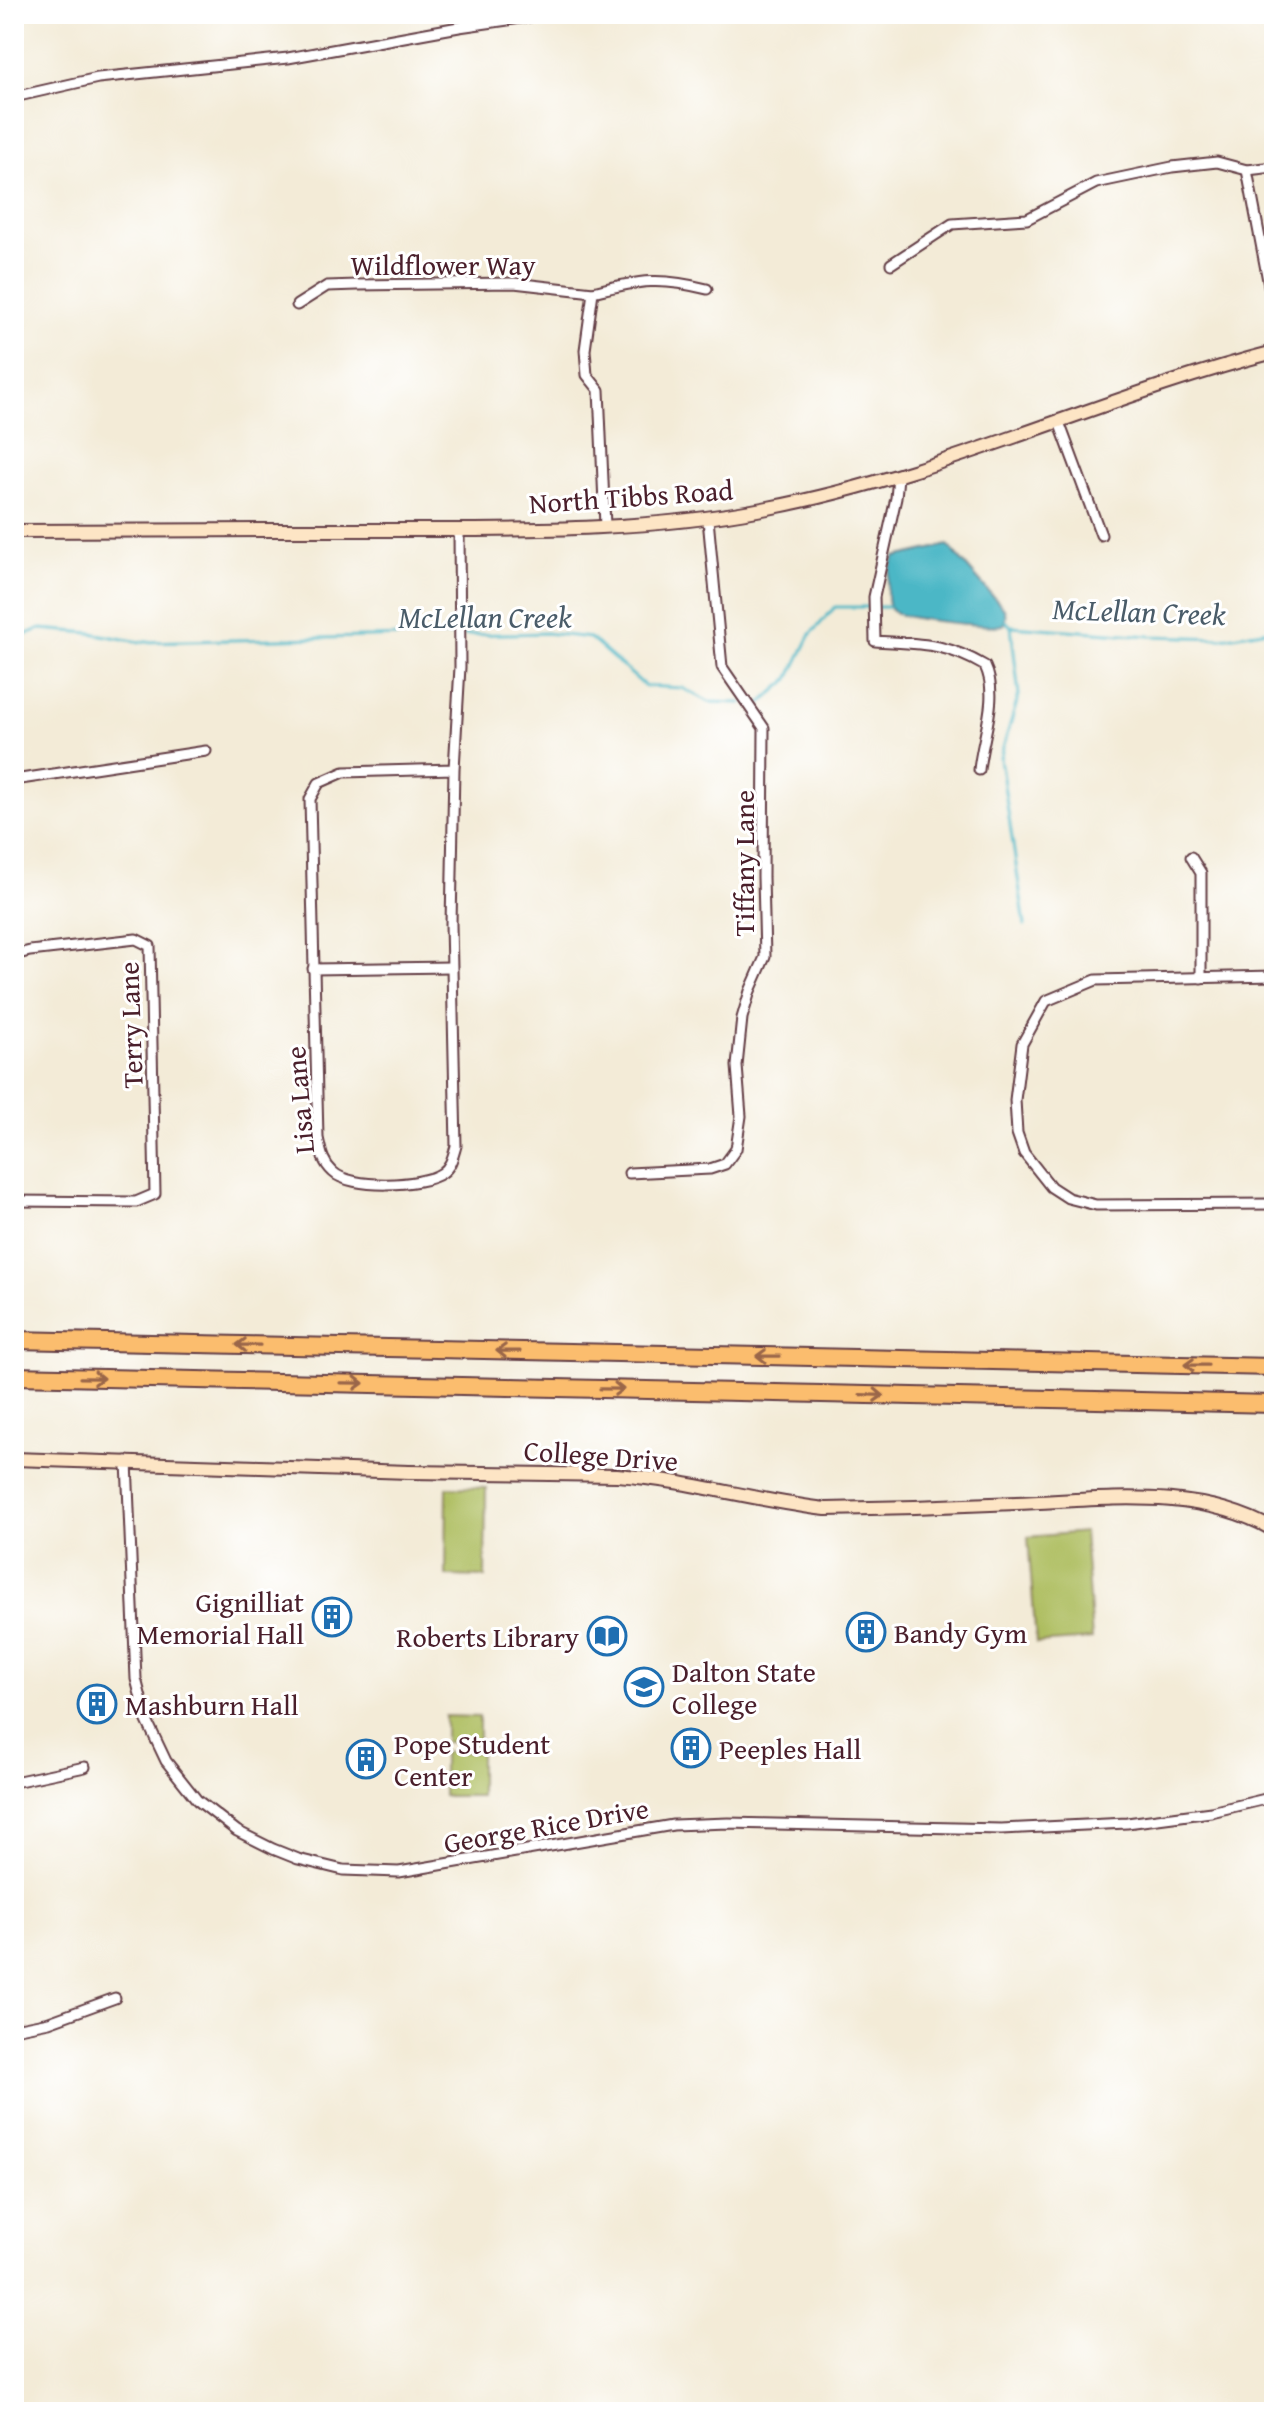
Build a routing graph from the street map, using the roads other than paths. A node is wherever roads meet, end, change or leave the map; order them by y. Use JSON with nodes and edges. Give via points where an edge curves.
{"nodes":[{"id":1,"x":549,"y":14,"type":"edge"},
{"id":2,"x":14,"y":97,"type":"edge"},
{"id":3,"x":1274,"y":167,"type":"edge"},
{"id":4,"x":1247,"y":170,"type":"junction"},
{"id":5,"x":891,"y":264,"type":"dead end"},
{"id":6,"x":707,"y":289,"type":"dead end"},
{"id":7,"x":593,"y":292,"type":"junction"},
{"id":8,"x":297,"y":305,"type":"dead end"},
{"id":9,"x":1274,"y":312,"type":"edge"},
{"id":10,"x":1274,"y":352,"type":"edge"},
{"id":11,"x":1059,"y":422,"type":"junction"},
{"id":12,"x":898,"y":477,"type":"junction"},
{"id":13,"x":708,"y":519,"type":"junction"},
{"id":14,"x":605,"y":526,"type":"junction"},
{"id":15,"x":459,"y":530,"type":"junction"},
{"id":16,"x":14,"y":531,"type":"edge"},
{"id":17,"x":1101,"y":535,"type":"dead end"},
{"id":18,"x":206,"y":751,"type":"dead end"},
{"id":19,"x":454,"y":769,"type":"junction"},
{"id":20,"x":979,"y":770,"type":"dead end"},
{"id":21,"x":14,"y":780,"type":"edge"},
{"id":22,"x":1191,"y":857,"type":"dead end"},
{"id":23,"x":14,"y":955,"type":"edge"},
{"id":24,"x":451,"y":967,"type":"junction"},
{"id":25,"x":313,"y":969,"type":"junction"},
{"id":26,"x":1274,"y":976,"type":"edge"},
{"id":27,"x":1201,"y":978,"type":"junction"},
{"id":28,"x":629,"y":1173,"type":"dead end"},
{"id":29,"x":14,"y":1201,"type":"edge"},
{"id":30,"x":1274,"y":1204,"type":"edge"},
{"id":31,"x":14,"y":1340,"type":"edge"},
{"id":32,"x":1274,"y":1367,"type":"edge"},
{"id":33,"x":14,"y":1376,"type":"edge"},
{"id":34,"x":1274,"y":1404,"type":"edge"},
{"id":35,"x":14,"y":1459,"type":"edge"},
{"id":36,"x":127,"y":1461,"type":"junction"},
{"id":37,"x":1274,"y":1530,"type":"edge"},
{"id":38,"x":85,"y":1767,"type":"dead end"},
{"id":39,"x":14,"y":1782,"type":"edge"},
{"id":40,"x":1274,"y":1797,"type":"edge"},
{"id":41,"x":115,"y":1998,"type":"dead end"},
{"id":42,"x":14,"y":2029,"type":"edge"}],
"edges":[{"from":1,"to":2,"type":"street","via":[[288,58],[98,78]]},
{"from":3,"to":4,"type":"street"},
{"from":4,"to":5,"type":"street","via":[[1217,162],[1096,183],[1027,219],[952,224]]},
{"from":4,"to":9,"type":"street"},
{"from":6,"to":7,"type":"street","name":"Wildflower Way","via":[[650,280]]},
{"from":7,"to":8,"type":"street","name":"Wildflower Way","via":[[514,283],[327,286]]},
{"from":7,"to":14,"type":"street","via":[[585,350],[587,375],[599,390]]},
{"from":10,"to":11,"type":"street","name":"North Tibbs Road"},
{"from":11,"to":12,"type":"street","name":"North Tibbs Road"},
{"from":11,"to":17,"type":"street"},
{"from":12,"to":13,"type":"street","name":"North Tibbs Road"},
{"from":12,"to":20,"type":"street","via":[[874,597],[875,641],[945,647],[985,666],[991,696]]},
{"from":13,"to":14,"type":"street","name":"North Tibbs Road"},
{"from":13,"to":28,"type":"street","name":"Tiffany Lane","via":[[722,667],[764,728],[765,957],[742,1018],[736,1149],[725,1164],[710,1169]]},
{"from":14,"to":15,"type":"street","name":"North Tibbs Road"},
{"from":15,"to":16,"type":"street","name":"North Tibbs Road"},
{"from":15,"to":19,"type":"street","name":"Lisa Lane"},
{"from":18,"to":21,"type":"street"},
{"from":19,"to":24,"type":"street","name":"Lisa Lane"},
{"from":19,"to":25,"type":"street","name":"Lisa Lane","via":[[344,772],[319,783],[310,799]]},
{"from":22,"to":27,"type":"street","via":[[1201,873]]},
{"from":23,"to":29,"type":"street","name":"Terry Lane","via":[[136,939],[150,946],[155,1194],[136,1202]]},
{"from":24,"to":25,"type":"street"},
{"from":24,"to":25,"type":"street","name":"Lisa Lane","via":[[456,1146],[444,1171],[429,1180],[406,1183],[350,1182],[324,1162],[318,1138]]},
{"from":26,"to":27,"type":"street"},
{"from":27,"to":30,"type":"street","via":[[1096,980],[1046,1001],[1022,1044],[1017,1133],[1024,1153],[1051,1187],[1068,1198],[1096,1205]]},
{"from":32,"to":31,"type":"highway","one_way":true},
{"from":33,"to":34,"type":"highway","one_way":true},
{"from":35,"to":36,"type":"street","name":"College Drive"},
{"from":36,"to":37,"type":"street","name":"College Drive","via":[[617,1475],[826,1509],[1181,1500],[1236,1512]]},
{"from":36,"to":40,"type":"street","name":"George Rice Drive","via":[[135,1668],[147,1721],[166,1761],[197,1800],[237,1831],[298,1859],[343,1870],[399,1872],[673,1825],[1001,1829],[1127,1823]]},
{"from":38,"to":39,"type":"street"},
{"from":41,"to":42,"type":"street"}]}
